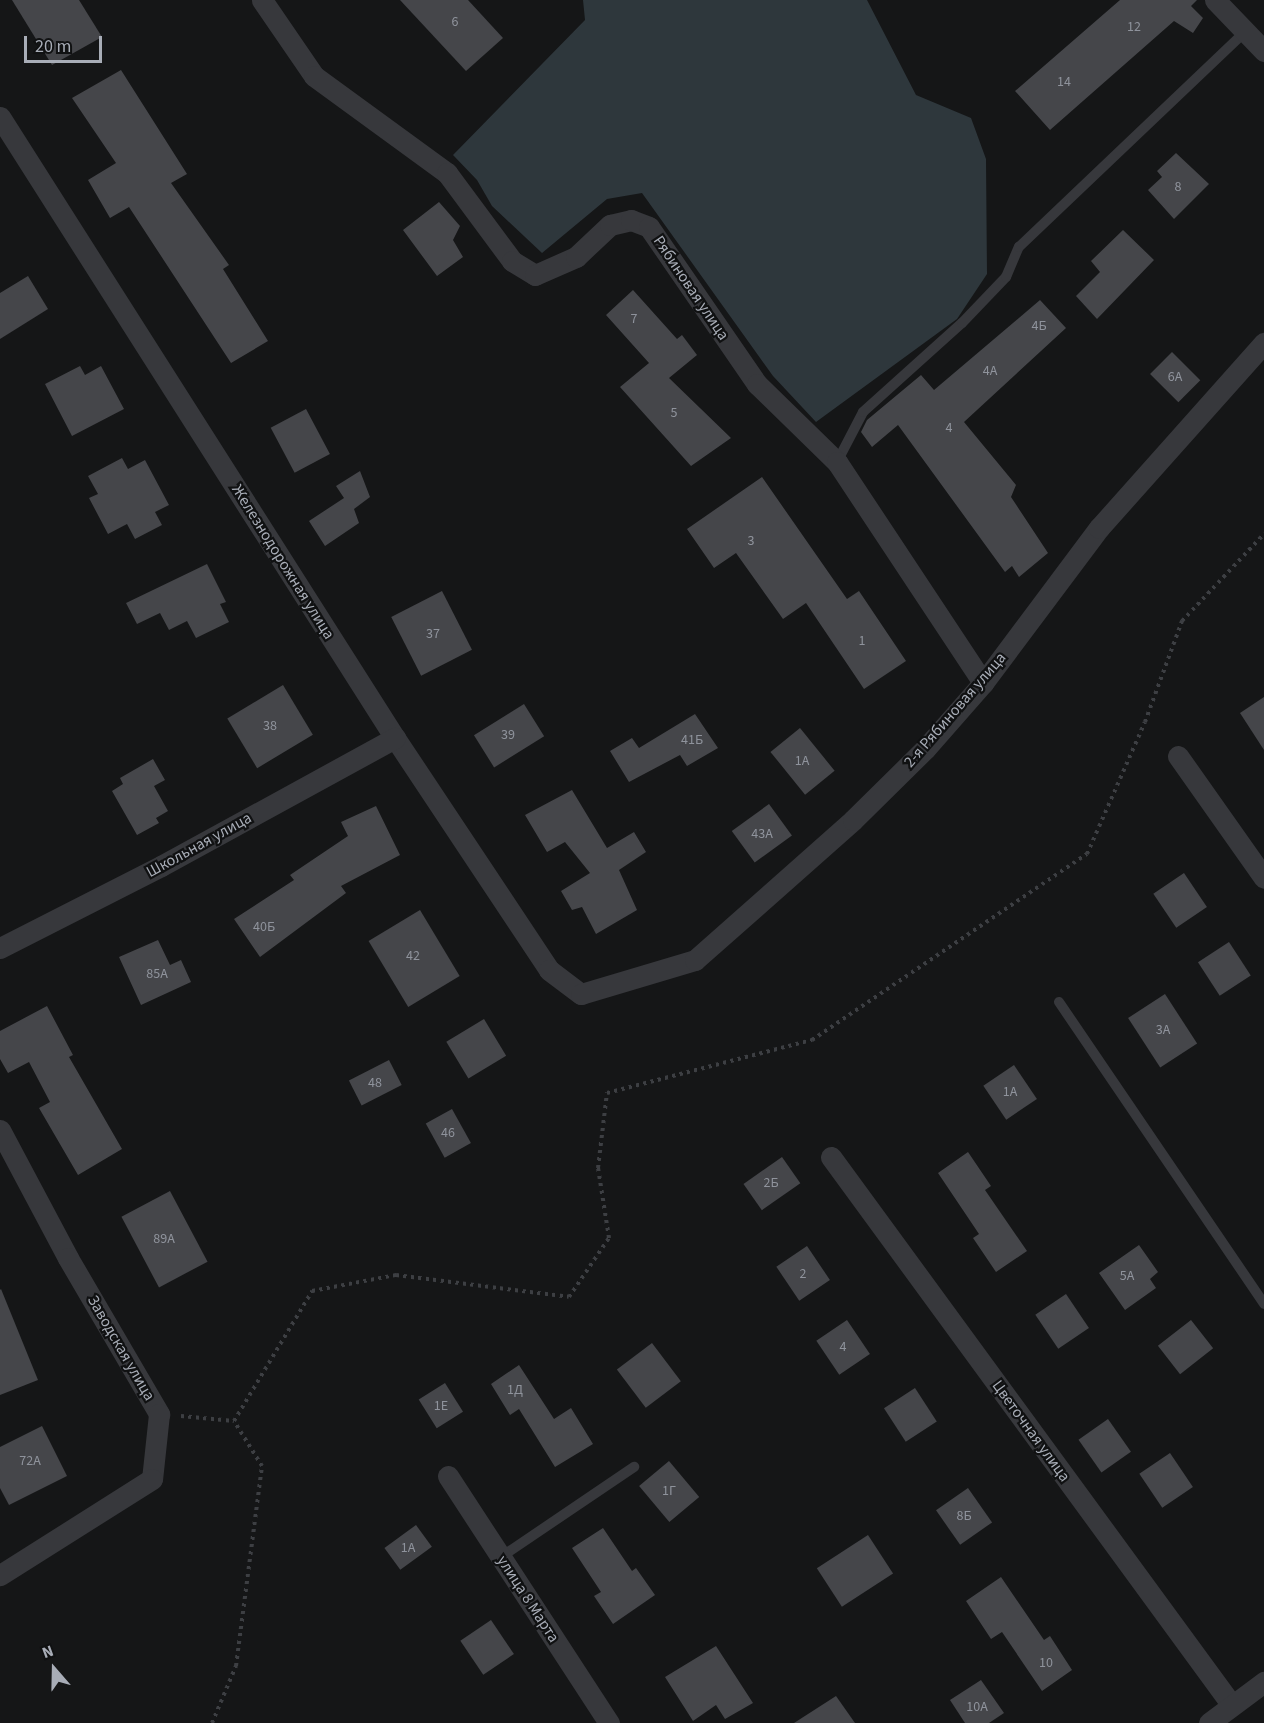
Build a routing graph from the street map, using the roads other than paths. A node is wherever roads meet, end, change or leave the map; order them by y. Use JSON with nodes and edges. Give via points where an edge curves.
{"nodes":[{"id":1,"x":262,"y":0,"type":"edge"},
{"id":2,"x":1215,"y":0,"type":"edge"},
{"id":3,"x":1245,"y":32,"type":"junction"},
{"id":4,"x":1264,"y":51,"type":"edge"},
{"id":5,"x":0,"y":117,"type":"edge"},
{"id":6,"x":1264,"y":343,"type":"edge"},
{"id":7,"x":837,"y":462,"type":"junction"},
{"id":8,"x":982,"y":683,"type":"junction"},
{"id":9,"x":395,"y":738,"type":"junction"},
{"id":10,"x":1178,"y":756,"type":"dead end"},
{"id":11,"x":1264,"y":878,"type":"edge"},
{"id":12,"x":0,"y":948,"type":"edge"},
{"id":13,"x":581,"y":994,"type":"joint"},
{"id":14,"x":1059,"y":1002,"type":"dead end"},
{"id":15,"x":0,"y":1130,"type":"edge"},
{"id":16,"x":831,"y":1157,"type":"dead end"},
{"id":17,"x":1264,"y":1304,"type":"edge"},
{"id":18,"x":634,"y":1467,"type":"dead end"},
{"id":19,"x":448,"y":1476,"type":"dead end"},
{"id":20,"x":501,"y":1557,"type":"junction"},
{"id":21,"x":0,"y":1575,"type":"edge"},
{"id":22,"x":1264,"y":1682,"type":"edge"},
{"id":23,"x":1232,"y":1704,"type":"junction"},
{"id":24,"x":609,"y":1723,"type":"edge"},
{"id":25,"x":1209,"y":1723,"type":"edge"}],
"edges":[{"from":1,"to":7,"type":"street","name":"Рябиновая улица","via":[[314,76],[447,173],[512,261],[535,275],[576,257],[610,225],[631,220],[650,227],[757,384]]},
{"from":2,"to":3,"type":"street"},
{"from":3,"to":4,"type":"street"},
{"from":3,"to":7,"type":"lane","via":[[1019,247],[1006,277],[962,323],[863,412]]},
{"from":5,"to":9,"type":"street","name":"Железнодорожная улица"},
{"from":6,"to":8,"type":"street","name":"2-я Рябиновая улица","via":[[1099,528]]},
{"from":7,"to":8,"type":"street","name":"Рябиновая улица"},
{"from":8,"to":13,"type":"street","name":"2-я Рябиновая улица","via":[[925,749],[853,820],[695,960]]},
{"from":9,"to":12,"type":"street","name":"Школьная улица","via":[[161,867]]},
{"from":9,"to":13,"type":"street","name":"Железнодорожная улица","via":[[549,970]]},
{"from":10,"to":11,"type":"street"},
{"from":14,"to":17,"type":"lane"},
{"from":15,"to":21,"type":"street","name":"Заводская улица","via":[[68,1258],[159,1414],[152,1479]]},
{"from":16,"to":23,"type":"street","name":"Цветочная улица"},
{"from":18,"to":20,"type":"lane"},
{"from":19,"to":20,"type":"street","name":"улица 8 Марта"},
{"from":20,"to":24,"type":"street","name":"улица 8 Марта"},
{"from":22,"to":23,"type":"street"},
{"from":23,"to":25,"type":"street"}]}
